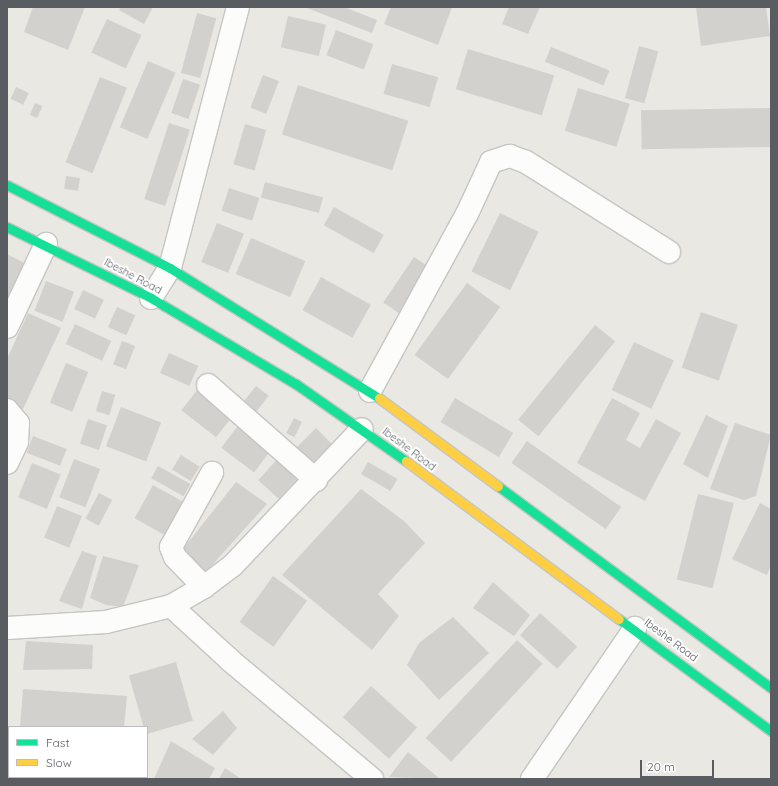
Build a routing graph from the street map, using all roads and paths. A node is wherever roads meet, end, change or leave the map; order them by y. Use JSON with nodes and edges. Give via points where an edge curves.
{"nodes":[{"id":1,"x":238,"y":7,"type":"edge"},
{"id":2,"x":7,"y":185,"type":"edge"},
{"id":3,"x":7,"y":227,"type":"edge"},
{"id":4,"x":46,"y":244,"type":"junction"},
{"id":5,"x":669,"y":252,"type":"dead end"},
{"id":6,"x":170,"y":268,"type":"junction"},
{"id":7,"x":151,"y":298,"type":"junction"},
{"id":8,"x":7,"y":326,"type":"edge"},
{"id":9,"x":208,"y":385,"type":"dead end"},
{"id":10,"x":370,"y":391,"type":"junction"},
{"id":11,"x":7,"y":410,"type":"edge"},
{"id":12,"x":362,"y":429,"type":"junction"},
{"id":13,"x":7,"y":462,"type":"edge"},
{"id":14,"x":212,"y":473,"type":"dead end"},
{"id":15,"x":316,"y":480,"type":"junction"},
{"id":16,"x":204,"y":587,"type":"junction"},
{"id":17,"x":171,"y":606,"type":"junction"},
{"id":18,"x":7,"y":628,"type":"edge"},
{"id":19,"x":634,"y":628,"type":"junction"},
{"id":20,"x":771,"y":688,"type":"edge"},
{"id":21,"x":771,"y":731,"type":"edge"},
{"id":22,"x":372,"y":779,"type":"edge"},
{"id":23,"x":532,"y":779,"type":"edge"}],
"edges":[{"from":1,"to":6,"type":"street"},
{"from":2,"to":6,"type":"main road","name":"Ibeshe Road"},
{"from":3,"to":4,"type":"main road","name":"Ibeshe Road"},
{"from":4,"to":7,"type":"main road","name":"Ibeshe Road"},
{"from":4,"to":8,"type":"street"},
{"from":5,"to":10,"type":"street","via":[[526,162],[510,156],[491,162],[467,214]]},
{"from":6,"to":7,"type":"street"},
{"from":6,"to":10,"type":"main road","name":"Ibeshe Road"},
{"from":7,"to":12,"type":"main road","name":"Ibeshe Road","via":[[296,384]]},
{"from":9,"to":15,"type":"street"},
{"from":10,"to":20,"type":"main road","name":"Ibeshe Road"},
{"from":11,"to":13,"type":"street","via":[[18,423],[17,442]]},
{"from":12,"to":15,"type":"street"},
{"from":12,"to":19,"type":"main road","name":"Ibeshe Road"},
{"from":14,"to":16,"type":"street","via":[[171,547],[175,557]]},
{"from":15,"to":16,"type":"street","via":[[233,565]]},
{"from":16,"to":17,"type":"street"},
{"from":17,"to":18,"type":"street","via":[[106,622]]},
{"from":17,"to":22,"type":"street","via":[[231,662]]},
{"from":19,"to":21,"type":"main road","name":"Ibeshe Road"},
{"from":19,"to":23,"type":"street"}]}
